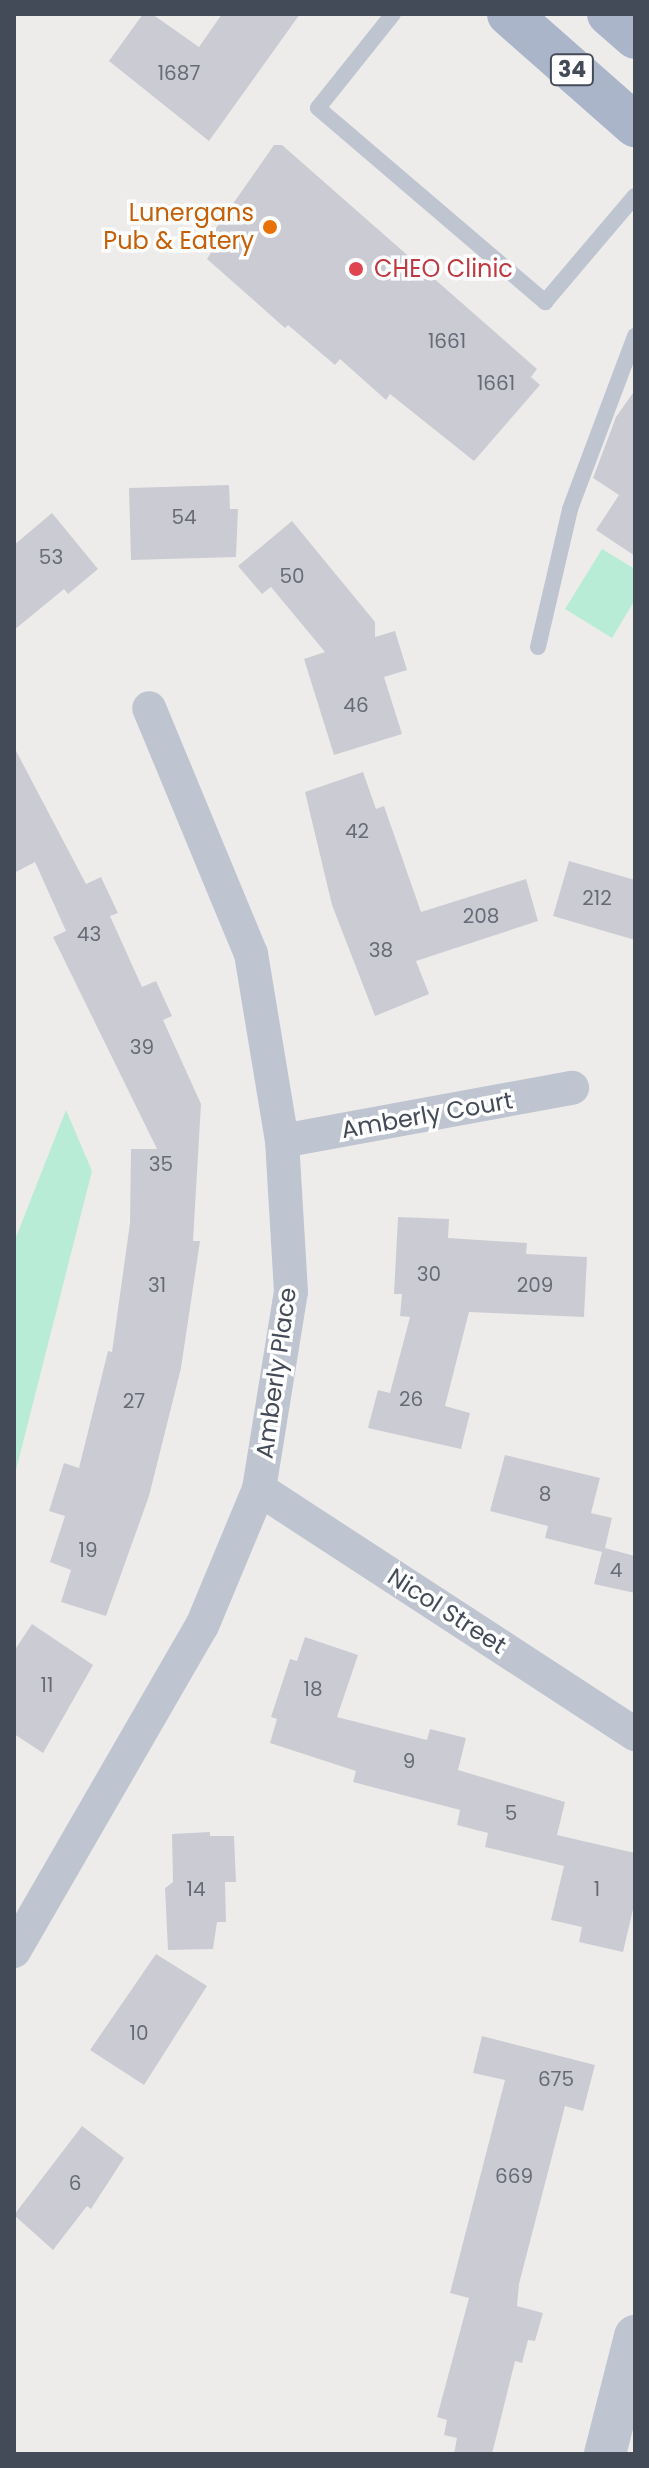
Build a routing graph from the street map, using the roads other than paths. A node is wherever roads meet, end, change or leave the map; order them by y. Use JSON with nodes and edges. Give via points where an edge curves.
{"nodes":[{"id":1,"x":393,"y":14,"type":"edge"},
{"id":2,"x":509,"y":14,"type":"edge"},
{"id":3,"x":635,"y":125,"type":"edge"},
{"id":4,"x":635,"y":196,"type":"edge"},
{"id":5,"x":635,"y":336,"type":"edge"},
{"id":6,"x":538,"y":647,"type":"dead end"},
{"id":7,"x":149,"y":708,"type":"dead end"},
{"id":8,"x":572,"y":1088,"type":"dead end"},
{"id":9,"x":282,"y":1141,"type":"junction"},
{"id":10,"x":259,"y":1489,"type":"junction"},
{"id":11,"x":635,"y":1734,"type":"edge"},
{"id":12,"x":14,"y":1951,"type":"edge"},
{"id":13,"x":635,"y":2336,"type":"edge"},
{"id":14,"x":605,"y":2454,"type":"edge"}],
"edges":[{"from":1,"to":4,"type":"lane","via":[[318,108],[545,302]]},
{"from":2,"to":3,"type":"main road","number":"34"},
{"from":5,"to":6,"type":"lane","via":[[570,509]]},
{"from":7,"to":9,"type":"street","name":"Amberly Place","via":[[251,954]]},
{"from":8,"to":9,"type":"street","name":"Amberly Court"},
{"from":9,"to":10,"type":"street","name":"Amberly Place","via":[[291,1292]]},
{"from":10,"to":11,"type":"street","name":"Nicol Street"},
{"from":10,"to":12,"type":"street","name":"Amberly Place","via":[[202,1626]]},
{"from":13,"to":14,"type":"street"}]}
